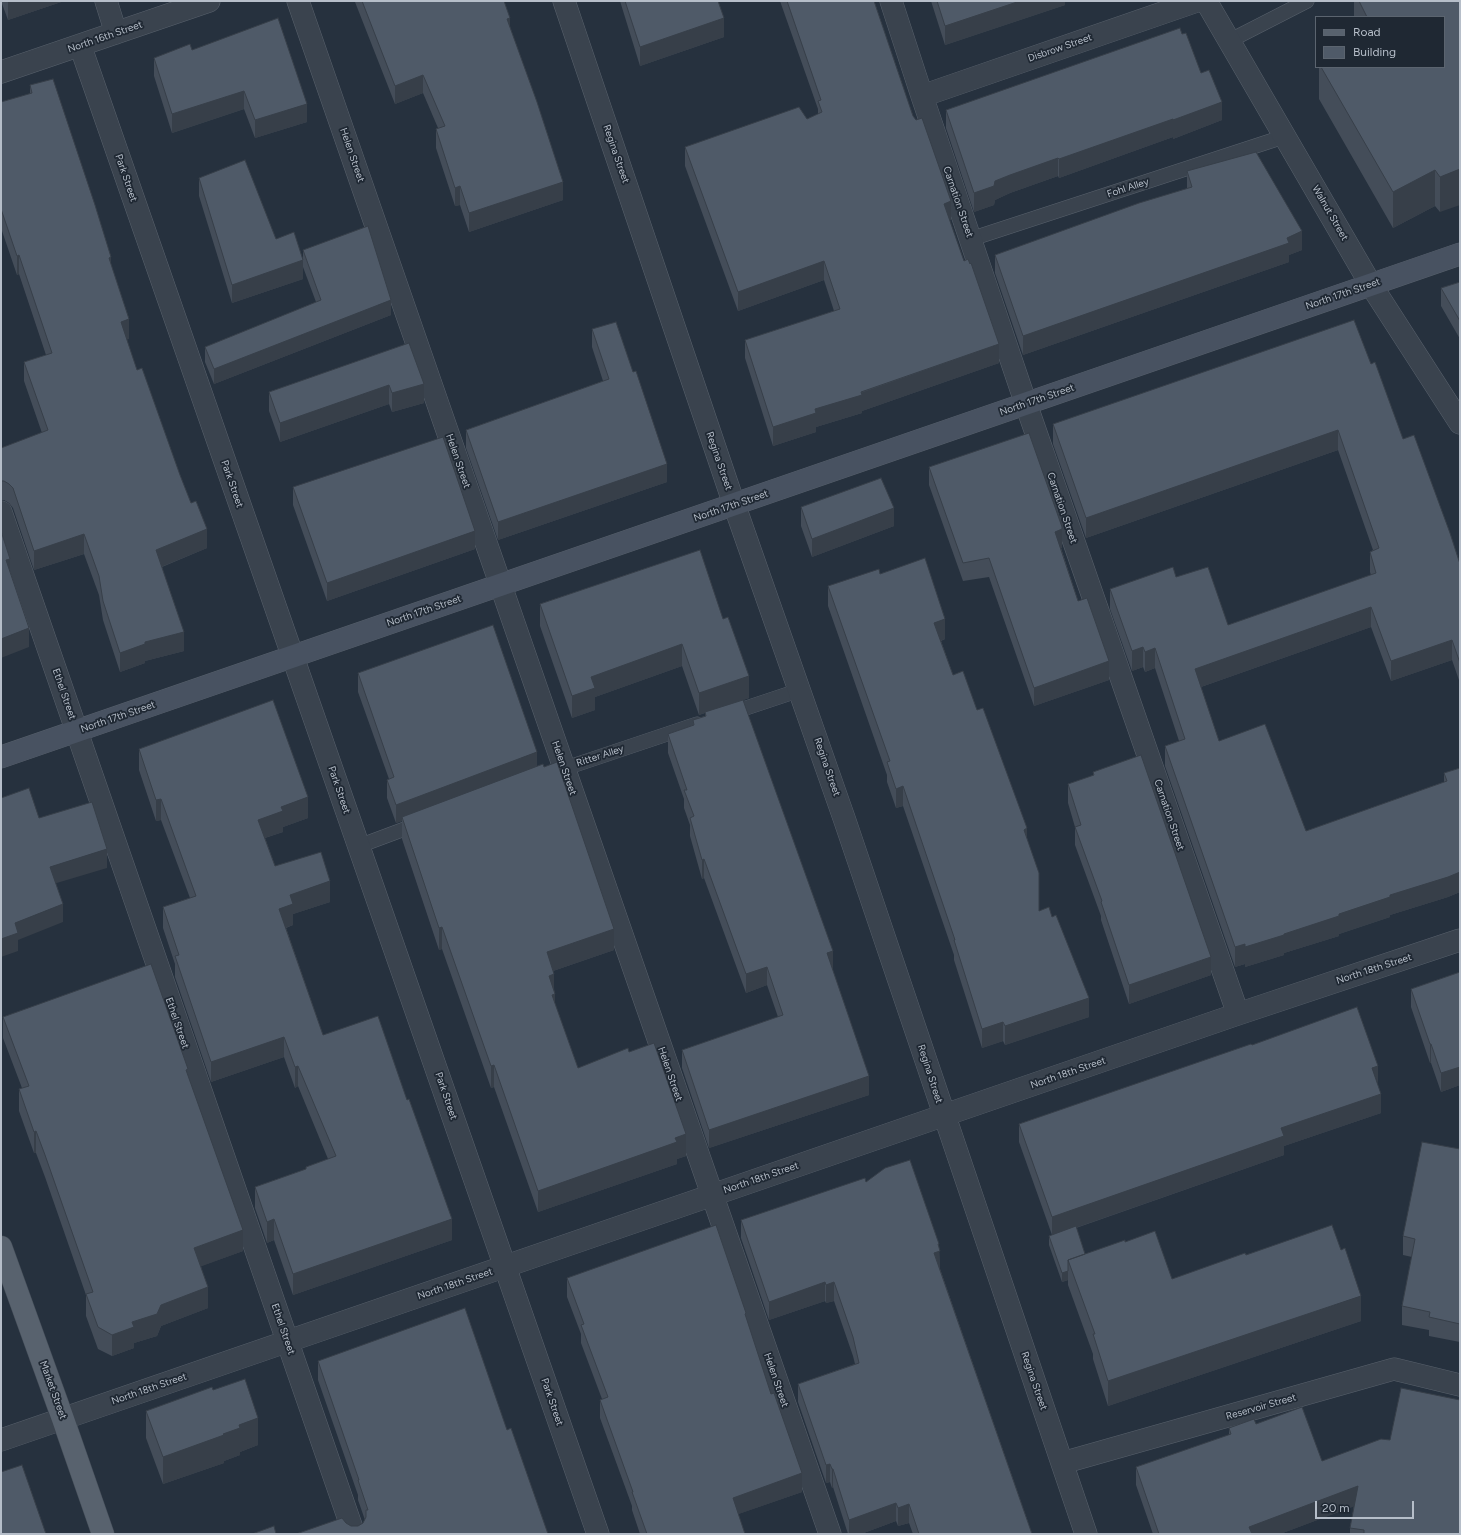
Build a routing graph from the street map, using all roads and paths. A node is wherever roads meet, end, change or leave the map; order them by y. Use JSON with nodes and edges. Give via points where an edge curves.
{"nodes":[{"id":1,"x":106,"y":1,"type":"edge"},
{"id":2,"x":209,"y":1,"type":"edge"},
{"id":3,"x":298,"y":1,"type":"edge"},
{"id":4,"x":564,"y":1,"type":"edge"},
{"id":5,"x":891,"y":1,"type":"edge"},
{"id":6,"x":1197,"y":1,"type":"edge"},
{"id":7,"x":1206,"y":1,"type":"edge"},
{"id":8,"x":1307,"y":1,"type":"edge"},
{"id":9,"x":116,"y":33,"type":"junction"},
{"id":10,"x":1229,"y":41,"type":"junction"},
{"id":11,"x":80,"y":45,"type":"junction"},
{"id":12,"x":1,"y":72,"type":"edge"},
{"id":13,"x":922,"y":96,"type":"junction"},
{"id":14,"x":1286,"y":136,"type":"junction"},
{"id":15,"x":971,"y":239,"type":"junction"},
{"id":16,"x":1460,"y":254,"type":"edge"},
{"id":17,"x":1371,"y":285,"type":"junction"},
{"id":18,"x":1026,"y":404,"type":"junction"},
{"id":19,"x":1460,"y":423,"type":"edge"},
{"id":20,"x":734,"y":504,"type":"junction"},
{"id":21,"x":1,"y":512,"type":"edge"},
{"id":22,"x":500,"y":585,"type":"junction"},
{"id":23,"x":292,"y":657,"type":"junction"},
{"id":24,"x":800,"y":690,"type":"junction"},
{"id":25,"x":77,"y":731,"type":"junction"},
{"id":26,"x":1,"y":757,"type":"edge"},
{"id":27,"x":564,"y":769,"type":"junction"},
{"id":28,"x":542,"y":777,"type":"edge"},
{"id":29,"x":432,"y":819,"type":"edge"},
{"id":30,"x":359,"y":846,"type":"junction"},
{"id":31,"x":1460,"y":940,"type":"edge"},
{"id":32,"x":1238,"y":1014,"type":"junction"},
{"id":33,"x":944,"y":1115,"type":"junction"},
{"id":34,"x":712,"y":1195,"type":"junction"},
{"id":35,"x":1,"y":1247,"type":"edge"},
{"id":36,"x":505,"y":1266,"type":"junction"},
{"id":37,"x":287,"y":1342,"type":"junction"},
{"id":38,"x":1460,"y":1385,"type":"edge"},
{"id":39,"x":63,"y":1419,"type":"junction"},
{"id":40,"x":1,"y":1440,"type":"edge"},
{"id":41,"x":1062,"y":1463,"type":"junction"},
{"id":42,"x":103,"y":1534,"type":"edge"},
{"id":43,"x":354,"y":1534,"type":"edge"},
{"id":44,"x":598,"y":1534,"type":"edge"},
{"id":45,"x":830,"y":1534,"type":"edge"},
{"id":46,"x":1086,"y":1534,"type":"edge"}],
"edges":[{"from":1,"to":9,"type":"street"},
{"from":2,"to":9,"type":"street","name":"North 16th Street"},
{"from":3,"to":22,"type":"street","name":"Helen Street"},
{"from":4,"to":20,"type":"street","name":"Regina Street"},
{"from":5,"to":13,"type":"street","name":"Carnation Street"},
{"from":6,"to":13,"type":"street","name":"Disbrow Street"},
{"from":7,"to":10,"type":"street","name":"Walnut Street"},
{"from":8,"to":10,"type":"lane"},
{"from":9,"to":11,"type":"street","name":"North 16th Street"},
{"from":10,"to":14,"type":"street","name":"Walnut Street"},
{"from":11,"to":12,"type":"street","name":"North 16th Street"},
{"from":11,"to":23,"type":"street","name":"Park Street"},
{"from":13,"to":15,"type":"street","name":"Carnation Street"},
{"from":14,"to":15,"type":"lane","name":"Fohl Alley"},
{"from":14,"to":17,"type":"street","name":"Walnut Street"},
{"from":15,"to":18,"type":"street","name":"Carnation Street"},
{"from":16,"to":17,"type":"main road","name":"North 17th Street"},
{"from":17,"to":18,"type":"main road","name":"North 17th Street"},
{"from":17,"to":19,"type":"street","name":"Walnut Street"},
{"from":18,"to":20,"type":"main road","name":"North 17th Street"},
{"from":18,"to":32,"type":"street","name":"Carnation Street"},
{"from":20,"to":22,"type":"main road","name":"North 17th Street"},
{"from":20,"to":24,"type":"street","name":"Regina Street"},
{"from":21,"to":25,"type":"street","name":"Ethel Street"},
{"from":22,"to":23,"type":"main road","name":"North 17th Street"},
{"from":22,"to":27,"type":"street","name":"Helen Street"},
{"from":23,"to":25,"type":"main road","name":"North 17th Street"},
{"from":23,"to":30,"type":"street","name":"Park Street"},
{"from":24,"to":27,"type":"lane","name":"Ritter Alley"},
{"from":24,"to":33,"type":"street","name":"Regina Street"},
{"from":25,"to":26,"type":"main road","name":"North 17th Street"},
{"from":25,"to":37,"type":"street","name":"Ethel Street"},
{"from":27,"to":28,"type":"lane","name":"Ritter Alley"},
{"from":27,"to":34,"type":"street","name":"Helen Street"},
{"from":29,"to":30,"type":"lane"},
{"from":30,"to":36,"type":"street","name":"Park Street"},
{"from":31,"to":32,"type":"street","name":"North 18th Street"},
{"from":32,"to":33,"type":"street","name":"North 18th Street"},
{"from":33,"to":34,"type":"street","name":"North 18th Street"},
{"from":33,"to":41,"type":"street","name":"Regina Street"},
{"from":34,"to":36,"type":"street","name":"North 18th Street"},
{"from":34,"to":45,"type":"street","name":"Helen Street"},
{"from":35,"to":39,"type":"main road","name":"Market Street"},
{"from":36,"to":37,"type":"street","name":"North 18th Street"},
{"from":36,"to":44,"type":"street","name":"Park Street"},
{"from":37,"to":39,"type":"street","name":"North 18th Street"},
{"from":37,"to":43,"type":"street","name":"Ethel Street"},
{"from":38,"to":41,"type":"street","name":"Reservoir Street","via":[[1394,1369]]},
{"from":39,"to":40,"type":"street","name":"North 18th Street"},
{"from":39,"to":42,"type":"main road","name":"Market Street"},
{"from":41,"to":46,"type":"street","name":"Regina Street"}]}
